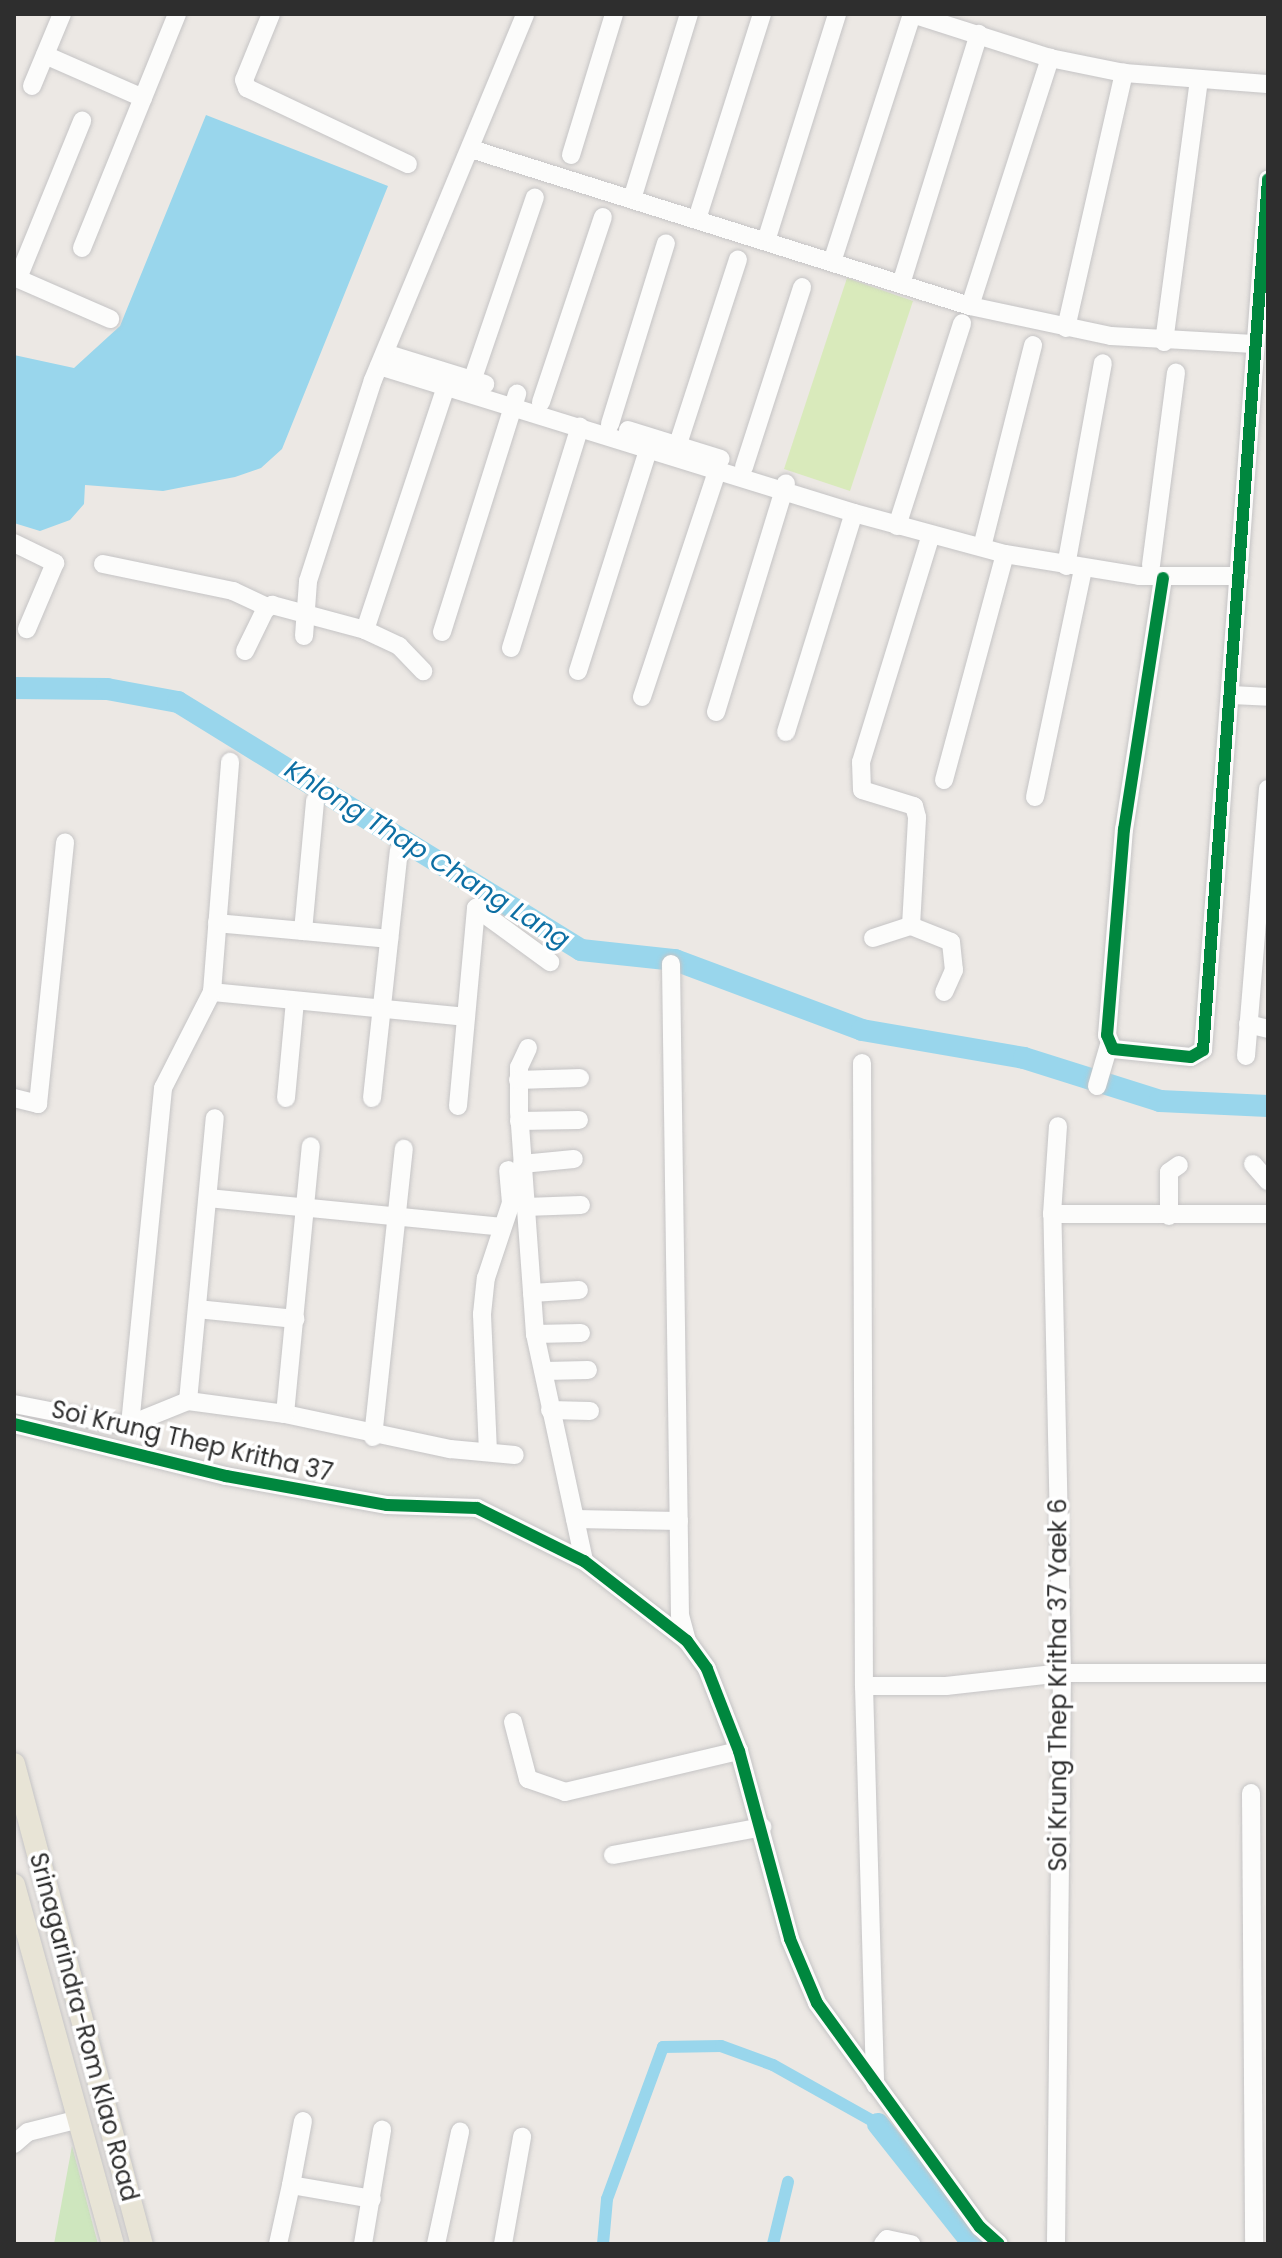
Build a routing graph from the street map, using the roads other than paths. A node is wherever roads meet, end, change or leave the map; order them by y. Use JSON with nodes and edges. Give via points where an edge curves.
{"nodes":[{"id":1,"x":62,"y":14,"type":"edge"},
{"id":2,"x":177,"y":14,"type":"edge"},
{"id":3,"x":271,"y":14,"type":"edge"},
{"id":4,"x":525,"y":14,"type":"edge"},
{"id":5,"x":614,"y":14,"type":"edge"},
{"id":6,"x":689,"y":14,"type":"edge"},
{"id":7,"x":762,"y":14,"type":"edge"},
{"id":8,"x":837,"y":14,"type":"edge"},
{"id":9,"x":912,"y":14,"type":"edge"},
{"id":10,"x":979,"y":34,"type":"junction"},
{"id":11,"x":45,"y":55,"type":"junction"},
{"id":12,"x":1050,"y":58,"type":"junction"},
{"id":13,"x":1124,"y":73,"type":"junction"},
{"id":14,"x":1199,"y":81,"type":"junction"},
{"id":15,"x":1268,"y":84,"type":"edge"},
{"id":16,"x":32,"y":86,"type":"dead end"},
{"id":17,"x":143,"y":98,"type":"junction"},
{"id":18,"x":82,"y":121,"type":"dead end"},
{"id":19,"x":471,"y":149,"type":"junction"},
{"id":20,"x":571,"y":155,"type":"dead end"},
{"id":21,"x":408,"y":164,"type":"dead end"},
{"id":22,"x":1268,"y":179,"type":"edge"},
{"id":23,"x":535,"y":197,"type":"dead end"},
{"id":24,"x":632,"y":199,"type":"junction"},
{"id":25,"x":603,"y":217,"type":"dead end"},
{"id":26,"x":697,"y":219,"type":"junction"},
{"id":27,"x":766,"y":241,"type":"junction"},
{"id":28,"x":666,"y":243,"type":"dead end"},
{"id":29,"x":82,"y":248,"type":"dead end"},
{"id":30,"x":738,"y":259,"type":"dead end"},
{"id":31,"x":832,"y":262,"type":"junction"},
{"id":32,"x":16,"y":278,"type":"edge"},
{"id":33,"x":901,"y":284,"type":"junction"},
{"id":34,"x":802,"y":287,"type":"dead end"},
{"id":35,"x":966,"y":314,"type":"junction"},
{"id":36,"x":110,"y":319,"type":"dead end"},
{"id":37,"x":1066,"y":328,"type":"junction"},
{"id":38,"x":1164,"y":342,"type":"junction"},
{"id":39,"x":1254,"y":344,"type":"junction"},
{"id":40,"x":1033,"y":345,"type":"dead end"},
{"id":41,"x":382,"y":359,"type":"junction"},
{"id":42,"x":1103,"y":363,"type":"dead end"},
{"id":43,"x":1176,"y":373,"type":"dead end"},
{"id":44,"x":472,"y":381,"type":"junction"},
{"id":45,"x":446,"y":386,"type":"junction"},
{"id":46,"x":515,"y":400,"type":"junction"},
{"id":47,"x":541,"y":402,"type":"junction"},
{"id":48,"x":610,"y":424,"type":"junction"},
{"id":49,"x":580,"y":427,"type":"junction"},
{"id":50,"x":651,"y":442,"type":"junction"},
{"id":51,"x":678,"y":444,"type":"junction"},
{"id":52,"x":744,"y":467,"type":"junction"},
{"id":53,"x":717,"y":471,"type":"junction"},
{"id":54,"x":785,"y":486,"type":"junction"},
{"id":55,"x":854,"y":513,"type":"junction"},
{"id":56,"x":899,"y":521,"type":"junction"},
{"id":57,"x":931,"y":535,"type":"junction"},
{"id":58,"x":984,"y":539,"type":"junction"},
{"id":59,"x":14,"y":543,"type":"edge"},
{"id":60,"x":1005,"y":554,"type":"junction"},
{"id":61,"x":1072,"y":563,"type":"junction"},
{"id":62,"x":103,"y":564,"type":"dead end"},
{"id":63,"x":1157,"y":572,"type":"junction"},
{"id":64,"x":1239,"y":572,"type":"junction"},
{"id":65,"x":268,"y":607,"type":"junction"},
{"id":66,"x":304,"y":613,"type":"junction"},
{"id":67,"x":27,"y":629,"type":"dead end"},
{"id":68,"x":365,"y":630,"type":"junction"},
{"id":69,"x":442,"y":632,"type":"dead end"},
{"id":70,"x":304,"y":636,"type":"dead end"},
{"id":71,"x":511,"y":648,"type":"dead end"},
{"id":72,"x":245,"y":651,"type":"dead end"},
{"id":73,"x":423,"y":671,"type":"dead end"},
{"id":74,"x":578,"y":671,"type":"dead end"},
{"id":75,"x":1232,"y":695,"type":"junction"},
{"id":76,"x":642,"y":697,"type":"dead end"},
{"id":77,"x":1268,"y":697,"type":"edge"},
{"id":78,"x":716,"y":712,"type":"dead end"},
{"id":79,"x":786,"y":732,"type":"dead end"},
{"id":80,"x":230,"y":762,"type":"dead end"},
{"id":81,"x":944,"y":780,"type":"dead end"},
{"id":82,"x":1268,"y":789,"type":"edge"},
{"id":83,"x":1035,"y":797,"type":"dead end"},
{"id":84,"x":315,"y":801,"type":"dead end"},
{"id":85,"x":65,"y":842,"type":"dead end"},
{"id":86,"x":399,"y":850,"type":"dead end"},
{"id":87,"x":217,"y":923,"type":"junction"},
{"id":88,"x":911,"y":926,"type":"junction"},
{"id":89,"x":303,"y":931,"type":"junction"},
{"id":90,"x":873,"y":938,"type":"dead end"},
{"id":91,"x":389,"y":939,"type":"junction"},
{"id":92,"x":550,"y":962,"type":"dead end"},
{"id":93,"x":671,"y":964,"type":"dead end"},
{"id":94,"x":212,"y":992,"type":"junction"},
{"id":95,"x":944,"y":992,"type":"dead end"},
{"id":96,"x":295,"y":1001,"type":"junction"},
{"id":97,"x":382,"y":1009,"type":"junction"},
{"id":98,"x":466,"y":1017,"type":"junction"},
{"id":99,"x":1248,"y":1024,"type":"junction"},
{"id":100,"x":1268,"y":1029,"type":"edge"},
{"id":101,"x":1109,"y":1045,"type":"junction"},
{"id":102,"x":528,"y":1048,"type":"dead end"},
{"id":103,"x":1246,"y":1056,"type":"dead end"},
{"id":104,"x":862,"y":1063,"type":"dead end"},
{"id":105,"x":1100,"y":1077,"type":"dead end"},
{"id":106,"x":580,"y":1078,"type":"dead end"},
{"id":107,"x":518,"y":1080,"type":"junction"},
{"id":108,"x":14,"y":1098,"type":"edge"},
{"id":109,"x":286,"y":1098,"type":"dead end"},
{"id":110,"x":372,"y":1098,"type":"dead end"},
{"id":111,"x":458,"y":1106,"type":"dead end"},
{"id":112,"x":215,"y":1118,"type":"dead end"},
{"id":113,"x":579,"y":1120,"type":"dead end"},
{"id":114,"x":519,"y":1121,"type":"junction"},
{"id":115,"x":1058,"y":1126,"type":"dead end"},
{"id":116,"x":311,"y":1146,"type":"dead end"},
{"id":117,"x":404,"y":1149,"type":"dead end"},
{"id":118,"x":574,"y":1159,"type":"dead end"},
{"id":119,"x":1253,"y":1164,"type":"dead end"},
{"id":120,"x":1179,"y":1165,"type":"dead end"},
{"id":121,"x":515,"y":1167,"type":"junction"},
{"id":122,"x":1268,"y":1181,"type":"edge"},
{"id":123,"x":208,"y":1198,"type":"junction"},
{"id":124,"x":581,"y":1205,"type":"dead end"},
{"id":125,"x":525,"y":1207,"type":"junction"},
{"id":126,"x":305,"y":1208,"type":"junction"},
{"id":127,"x":1052,"y":1214,"type":"junction"},
{"id":128,"x":1268,"y":1214,"type":"edge"},
{"id":129,"x":1169,"y":1216,"type":"junction"},
{"id":130,"x":398,"y":1217,"type":"junction"},
{"id":131,"x":503,"y":1227,"type":"junction"},
{"id":132,"x":579,"y":1290,"type":"dead end"},
{"id":133,"x":532,"y":1293,"type":"junction"},
{"id":134,"x":197,"y":1309,"type":"junction"},
{"id":135,"x":295,"y":1319,"type":"junction"},
{"id":136,"x":581,"y":1333,"type":"dead end"},
{"id":137,"x":535,"y":1334,"type":"junction"},
{"id":138,"x":588,"y":1370,"type":"dead end"},
{"id":139,"x":545,"y":1371,"type":"junction"},
{"id":140,"x":188,"y":1401,"type":"junction"},
{"id":141,"x":14,"y":1404,"type":"edge"},
{"id":142,"x":550,"y":1410,"type":"junction"},
{"id":143,"x":590,"y":1411,"type":"dead end"},
{"id":144,"x":285,"y":1414,"type":"junction"},
{"id":145,"x":14,"y":1424,"type":"edge"},
{"id":146,"x":130,"y":1425,"type":"junction"},
{"id":147,"x":373,"y":1437,"type":"junction"},
{"id":148,"x":488,"y":1452,"type":"junction"},
{"id":149,"x":515,"y":1455,"type":"dead end"},
{"id":150,"x":575,"y":1519,"type":"junction"},
{"id":151,"x":679,"y":1521,"type":"junction"},
{"id":152,"x":584,"y":1561,"type":"junction"},
{"id":153,"x":687,"y":1641,"type":"junction"},
{"id":154,"x":1062,"y":1673,"type":"junction"},
{"id":155,"x":1268,"y":1673,"type":"edge"},
{"id":156,"x":864,"y":1686,"type":"junction"},
{"id":157,"x":513,"y":1722,"type":"dead end"},
{"id":158,"x":739,"y":1751,"type":"junction"},
{"id":159,"x":14,"y":1764,"type":"edge"},
{"id":160,"x":1251,"y":1793,"type":"dead end"},
{"id":161,"x":762,"y":1827,"type":"junction"},
{"id":162,"x":613,"y":1855,"type":"dead end"},
{"id":163,"x":14,"y":1885,"type":"edge"},
{"id":164,"x":875,"y":2085,"type":"junction"},
{"id":165,"x":79,"y":2119,"type":"junction"},
{"id":166,"x":303,"y":2121,"type":"dead end"},
{"id":167,"x":382,"y":2130,"type":"dead end"},
{"id":168,"x":460,"y":2132,"type":"dead end"},
{"id":169,"x":522,"y":2137,"type":"dead end"},
{"id":170,"x":14,"y":2144,"type":"edge"},
{"id":171,"x":291,"y":2185,"type":"junction"},
{"id":172,"x":372,"y":2199,"type":"junction"},
{"id":173,"x":113,"y":2244,"type":"edge"},
{"id":174,"x":142,"y":2244,"type":"edge"},
{"id":175,"x":278,"y":2244,"type":"edge"},
{"id":176,"x":363,"y":2244,"type":"edge"},
{"id":177,"x":436,"y":2244,"type":"edge"},
{"id":178,"x":503,"y":2244,"type":"edge"},
{"id":179,"x":883,"y":2244,"type":"edge"},
{"id":180,"x":911,"y":2244,"type":"edge"},
{"id":181,"x":997,"y":2244,"type":"edge"},
{"id":182,"x":1056,"y":2244,"type":"edge"},
{"id":183,"x":1254,"y":2244,"type":"edge"}],
"edges":[{"from":1,"to":11,"type":"street"},
{"from":2,"to":17,"type":"street"},
{"from":3,"to":21,"type":"street","via":[[244,80],[247,88]]},
{"from":4,"to":19,"type":"street"},
{"from":5,"to":20,"type":"street"},
{"from":6,"to":24,"type":"street"},
{"from":7,"to":26,"type":"street"},
{"from":8,"to":27,"type":"street"},
{"from":9,"to":10,"type":"street"},
{"from":9,"to":31,"type":"street"},
{"from":10,"to":12,"type":"street"},
{"from":10,"to":33,"type":"street"},
{"from":11,"to":16,"type":"street"},
{"from":11,"to":17,"type":"street"},
{"from":12,"to":13,"type":"street"},
{"from":12,"to":35,"type":"street"},
{"from":13,"to":14,"type":"street"},
{"from":13,"to":37,"type":"street"},
{"from":14,"to":15,"type":"street"},
{"from":14,"to":38,"type":"street"},
{"from":17,"to":29,"type":"street"},
{"from":18,"to":32,"type":"street"},
{"from":19,"to":24,"type":"street"},
{"from":19,"to":41,"type":"street"},
{"from":22,"to":39,"type":"street"},
{"from":23,"to":44,"type":"street"},
{"from":24,"to":26,"type":"street"},
{"from":25,"to":47,"type":"street"},
{"from":26,"to":27,"type":"street"},
{"from":27,"to":31,"type":"street"},
{"from":28,"to":48,"type":"street"},
{"from":30,"to":51,"type":"street"},
{"from":31,"to":33,"type":"street"},
{"from":32,"to":36,"type":"street"},
{"from":33,"to":35,"type":"street"},
{"from":34,"to":52,"type":"street"},
{"from":35,"to":37,"type":"street"},
{"from":35,"to":56,"type":"street"},
{"from":37,"to":38,"type":"street"},
{"from":38,"to":39,"type":"street"},
{"from":39,"to":64,"type":"street"},
{"from":40,"to":58,"type":"street"},
{"from":41,"to":44,"type":"street"},
{"from":41,"to":45,"type":"street"},
{"from":41,"to":66,"type":"street","via":[[308,581]]},
{"from":42,"to":61,"type":"street"},
{"from":43,"to":63,"type":"street"},
{"from":44,"to":46,"type":"street"},
{"from":45,"to":46,"type":"street"},
{"from":45,"to":68,"type":"street"},
{"from":46,"to":47,"type":"street"},
{"from":46,"to":49,"type":"street"},
{"from":46,"to":69,"type":"street"},
{"from":47,"to":48,"type":"street"},
{"from":48,"to":50,"type":"street"},
{"from":49,"to":50,"type":"street"},
{"from":49,"to":71,"type":"street"},
{"from":50,"to":51,"type":"street"},
{"from":50,"to":53,"type":"street"},
{"from":50,"to":74,"type":"street"},
{"from":51,"to":52,"type":"street"},
{"from":52,"to":54,"type":"street"},
{"from":53,"to":54,"type":"street"},
{"from":53,"to":76,"type":"street"},
{"from":54,"to":55,"type":"street"},
{"from":54,"to":56,"type":"street"},
{"from":54,"to":78,"type":"street"},
{"from":55,"to":56,"type":"street"},
{"from":55,"to":79,"type":"street"},
{"from":56,"to":57,"type":"street"},
{"from":56,"to":58,"type":"street"},
{"from":57,"to":60,"type":"street"},
{"from":57,"to":88,"type":"street","via":[[859,773],[866,793],[916,809]]},
{"from":58,"to":61,"type":"street"},
{"from":59,"to":67,"type":"street","via":[[55,563]]},
{"from":60,"to":61,"type":"street"},
{"from":60,"to":81,"type":"street"},
{"from":61,"to":63,"type":"street"},
{"from":61,"to":83,"type":"street"},
{"from":62,"to":65,"type":"street","via":[[233,591]]},
{"from":63,"to":64,"type":"street"},
{"from":63,"to":101,"type":"street","via":[[1121,853]]},
{"from":64,"to":75,"type":"street"},
{"from":65,"to":66,"type":"street"},
{"from":65,"to":72,"type":"street"},
{"from":66,"to":68,"type":"street"},
{"from":66,"to":70,"type":"street"},
{"from":68,"to":73,"type":"street","via":[[399,646]]},
{"from":75,"to":77,"type":"street"},
{"from":75,"to":101,"type":"street","via":[[1203,1050],[1191,1057]]},
{"from":80,"to":87,"type":"street"},
{"from":82,"to":99,"type":"street"},
{"from":84,"to":89,"type":"street"},
{"from":85,"to":108,"type":"street","via":[[38,1104]]},
{"from":86,"to":91,"type":"street"},
{"from":87,"to":89,"type":"street"},
{"from":87,"to":94,"type":"street"},
{"from":88,"to":90,"type":"street"},
{"from":88,"to":95,"type":"street","via":[[951,942],[954,970]]},
{"from":89,"to":91,"type":"street"},
{"from":91,"to":97,"type":"street"},
{"from":92,"to":98,"type":"street","via":[[476,908]]},
{"from":93,"to":151,"type":"street"},
{"from":94,"to":96,"type":"street"},
{"from":94,"to":146,"type":"street","via":[[163,1088]]},
{"from":96,"to":97,"type":"street"},
{"from":96,"to":109,"type":"street"},
{"from":97,"to":98,"type":"street"},
{"from":97,"to":110,"type":"street"},
{"from":98,"to":111,"type":"street"},
{"from":99,"to":100,"type":"street"},
{"from":99,"to":103,"type":"street"},
{"from":101,"to":105,"type":"street"},
{"from":102,"to":107,"type":"street"},
{"from":104,"to":156,"type":"street"},
{"from":106,"to":107,"type":"street"},
{"from":107,"to":114,"type":"street"},
{"from":112,"to":123,"type":"street"},
{"from":113,"to":114,"type":"street"},
{"from":114,"to":121,"type":"street"},
{"from":115,"to":127,"type":"street","name":"Soi Krung Thep Kritha 37 Yaek 6"},
{"from":116,"to":126,"type":"street"},
{"from":117,"to":130,"type":"street"},
{"from":118,"to":121,"type":"street"},
{"from":119,"to":122,"type":"street"},
{"from":120,"to":129,"type":"street","via":[[1169,1172]]},
{"from":121,"to":125,"type":"street"},
{"from":121,"to":131,"type":"street"},
{"from":123,"to":126,"type":"street"},
{"from":123,"to":134,"type":"street"},
{"from":124,"to":125,"type":"street"},
{"from":125,"to":133,"type":"street"},
{"from":126,"to":130,"type":"street"},
{"from":126,"to":135,"type":"street"},
{"from":127,"to":129,"type":"street"},
{"from":127,"to":154,"type":"street","name":"Soi Krung Thep Kritha 37 Yaek 6"},
{"from":128,"to":129,"type":"street"},
{"from":130,"to":131,"type":"street"},
{"from":130,"to":147,"type":"street"},
{"from":131,"to":148,"type":"street","via":[[486,1278],[482,1314]]},
{"from":132,"to":133,"type":"street"},
{"from":133,"to":137,"type":"street"},
{"from":134,"to":135,"type":"street"},
{"from":134,"to":140,"type":"street"},
{"from":135,"to":144,"type":"street"},
{"from":136,"to":137,"type":"street"},
{"from":137,"to":139,"type":"street"},
{"from":138,"to":139,"type":"street"},
{"from":139,"to":142,"type":"street"},
{"from":140,"to":144,"type":"street"},
{"from":140,"to":146,"type":"street"},
{"from":141,"to":146,"type":"street"},
{"from":142,"to":143,"type":"street"},
{"from":142,"to":150,"type":"street"},
{"from":144,"to":147,"type":"street"},
{"from":145,"to":152,"type":"street","name":"Soi Krung Thep Kritha 37","via":[[226,1476],[387,1505],[477,1508]]},
{"from":147,"to":148,"type":"street"},
{"from":148,"to":149,"type":"street"},
{"from":150,"to":151,"type":"street"},
{"from":150,"to":152,"type":"street"},
{"from":151,"to":153,"type":"street","via":[[680,1615]]},
{"from":152,"to":153,"type":"street","name":"Soi Krung Thep Kritha 37"},
{"from":153,"to":158,"type":"street","name":"Soi Krung Thep Kritha 37","via":[[707,1669]]},
{"from":154,"to":155,"type":"street"},
{"from":154,"to":156,"type":"street","via":[[946,1686]]},
{"from":154,"to":182,"type":"street","name":"Soi Krung Thep Kritha 37 Yaek 6"},
{"from":156,"to":164,"type":"street"},
{"from":157,"to":158,"type":"street","via":[[528,1779],[565,1792]]},
{"from":158,"to":161,"type":"street","name":"Soi Krung Thep Kritha 37"},
{"from":159,"to":174,"type":"main road","name":"Srinagarindra-Rom Klao Road"},
{"from":160,"to":183,"type":"street"},
{"from":161,"to":162,"type":"street"},
{"from":161,"to":164,"type":"street","name":"Soi Krung Thep Kritha 37","via":[[801,1971],[817,2003]]},
{"from":163,"to":165,"type":"main road","name":"Srinagarindra-Rom Klao Road"},
{"from":164,"to":181,"type":"street","name":"Soi Krung Thep Kritha 37"},
{"from":165,"to":170,"type":"street","via":[[28,2132]]},
{"from":165,"to":173,"type":"main road","name":"Srinagarindra-Rom Klao Road"},
{"from":166,"to":171,"type":"street"},
{"from":167,"to":172,"type":"street"},
{"from":168,"to":177,"type":"street"},
{"from":169,"to":178,"type":"street"},
{"from":171,"to":172,"type":"street"},
{"from":171,"to":175,"type":"street"},
{"from":172,"to":176,"type":"street"},
{"from":179,"to":180,"type":"street","via":[[887,2239]]}]}
